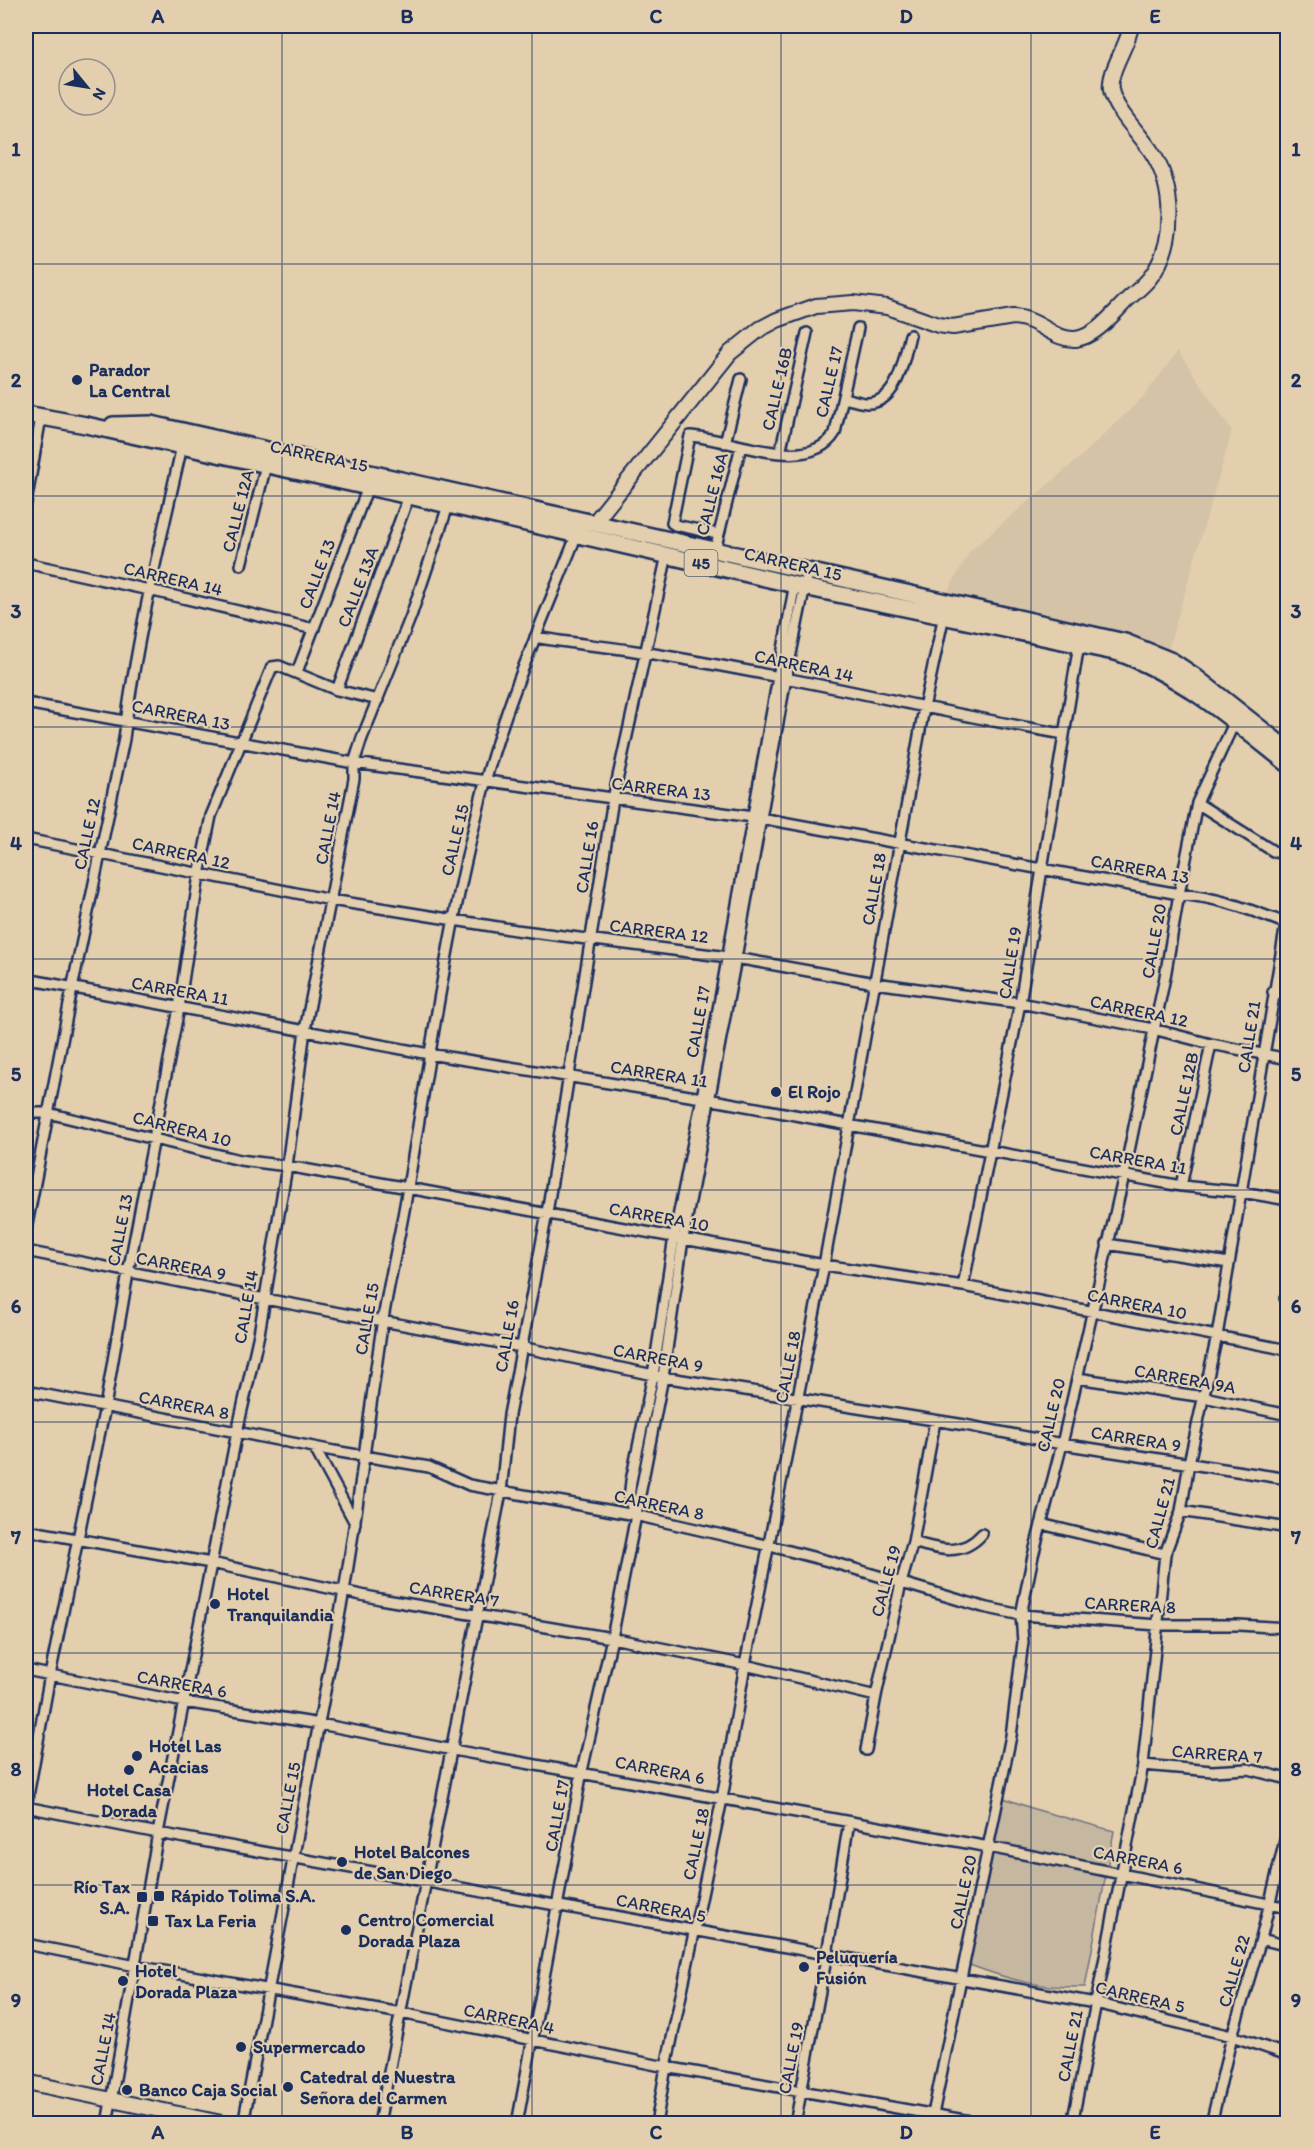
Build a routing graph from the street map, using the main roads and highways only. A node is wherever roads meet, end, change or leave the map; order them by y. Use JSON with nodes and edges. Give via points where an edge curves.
{"nodes":[{"id":1,"x":33,"y":415,"type":"edge"},
{"id":2,"x":86,"y":425,"type":"junction"},
{"id":3,"x":1287,"y":750,"type":"edge"},
{"id":4,"x":1287,"y":764,"type":"edge"}],
"edges":[{"from":1,"to":2,"type":"main road","name":"CARRERA 15","number":"45"},
{"from":2,"to":3,"type":"main road","name":"CARRERA 15","number":"45","via":[[151,424],[1125,642],[1172,661]]},
{"from":2,"to":4,"type":"main road","name":"CARRERA 15","number":"45","via":[[800,586],[1119,653],[1145,662],[1190,689]]}]}
